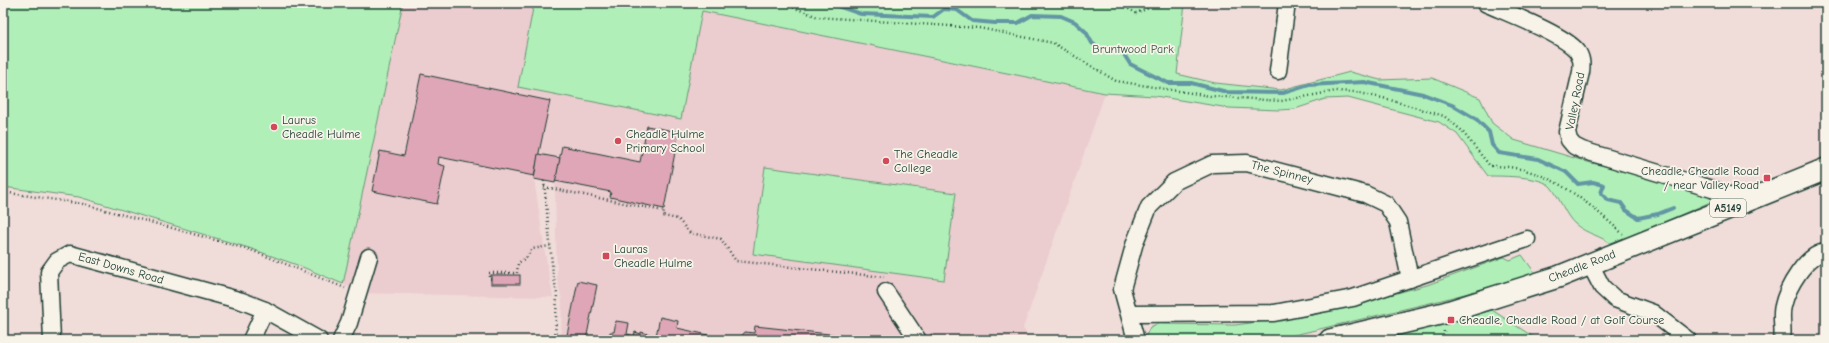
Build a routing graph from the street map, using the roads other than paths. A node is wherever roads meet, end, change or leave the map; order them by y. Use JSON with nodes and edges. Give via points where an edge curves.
{"nodes":[{"id":1,"x":1287,"y":3,"type":"edge"},
{"id":2,"x":1485,"y":3,"type":"edge"},
{"id":3,"x":1278,"y":71,"type":"dead end"},
{"id":4,"x":1826,"y":169,"type":"edge"},
{"id":5,"x":1745,"y":201,"type":"junction"},
{"id":6,"x":1527,"y":238,"type":"dead end"},
{"id":7,"x":1826,"y":252,"type":"edge"},
{"id":8,"x":370,"y":257,"type":"dead end"},
{"id":9,"x":1590,"y":264,"type":"junction"},
{"id":10,"x":1410,"y":279,"type":"junction"},
{"id":11,"x":886,"y":285,"type":"road end"},
{"id":12,"x":265,"y":310,"type":"junction"},
{"id":13,"x":1130,"y":314,"type":"junction"},
{"id":14,"x":923,"y":334,"type":"edge"},
{"id":15,"x":52,"y":340,"type":"edge"},
{"id":16,"x":251,"y":340,"type":"edge"},
{"id":17,"x":319,"y":340,"type":"edge"},
{"id":18,"x":341,"y":340,"type":"edge"},
{"id":19,"x":1136,"y":340,"type":"edge"},
{"id":20,"x":1330,"y":340,"type":"edge"},
{"id":21,"x":1688,"y":340,"type":"edge"},
{"id":22,"x":1782,"y":340,"type":"edge"}],
"edges":[{"from":1,"to":3,"type":"street"},
{"from":2,"to":5,"type":"street","name":"Valley Road","via":[[1538,27],[1570,45],[1577,52],[1581,59],[1581,72],[1567,132],[1574,146]]},
{"from":4,"to":5,"type":"main road","name":"Cheadle Road","number":"A5149"},
{"from":5,"to":9,"type":"main road","name":"Cheadle Road","number":"A5149"},
{"from":6,"to":10,"type":"street"},
{"from":7,"to":22,"type":"street","via":[[1819,253],[1797,274],[1782,306]]},
{"from":8,"to":18,"type":"street"},
{"from":9,"to":20,"type":"main road","name":"Cheadle Road","number":"A5149","via":[[1558,277],[1444,313]]},
{"from":9,"to":21,"type":"street","via":[[1602,287],[1615,299],[1653,313]]},
{"from":10,"to":13,"type":"street","via":[[1353,298],[1274,313]]},
{"from":10,"to":13,"type":"street","name":"The Spinney","via":[[1398,222],[1386,204],[1365,194],[1247,163],[1212,164],[1174,182],[1149,207],[1135,242],[1122,290]]},
{"from":11,"to":14,"type":"street"},
{"from":12,"to":15,"type":"street","name":"East Downs Road","via":[[242,301],[70,254],[56,261],[49,272]]},
{"from":12,"to":16,"type":"street"},
{"from":12,"to":17,"type":"street","name":"East Downs Road"},
{"from":13,"to":19,"type":"street","name":"The Spinney"}]}
